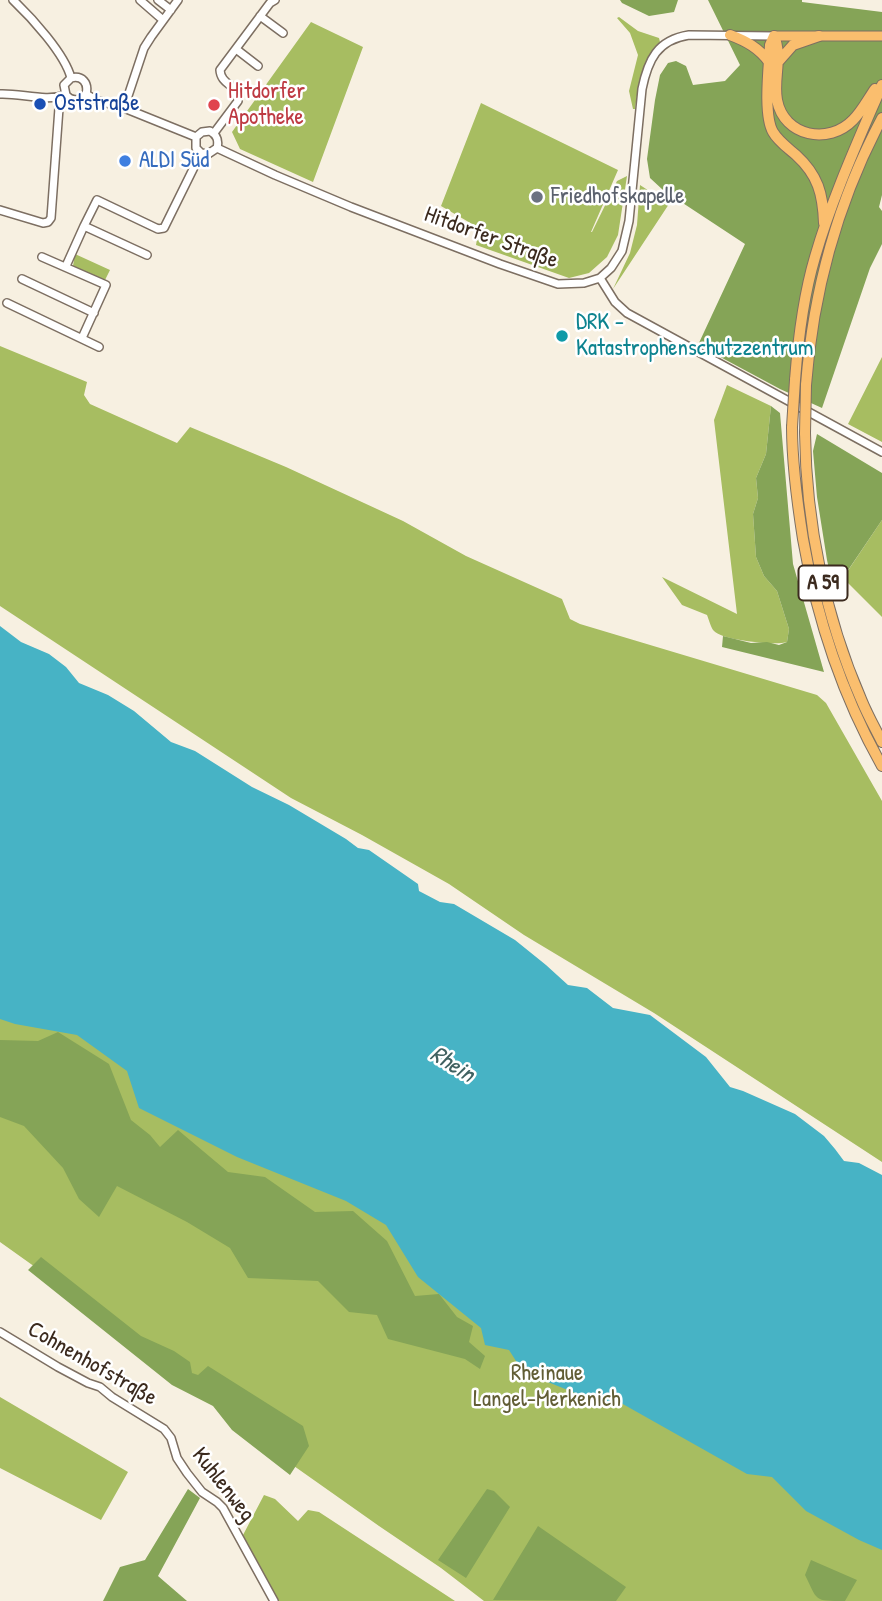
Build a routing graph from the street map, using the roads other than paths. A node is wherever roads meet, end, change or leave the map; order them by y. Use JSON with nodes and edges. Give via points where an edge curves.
{"nodes":[{"id":1,"x":13,"y":0,"type":"edge"},
{"id":2,"x":140,"y":0,"type":"edge"},
{"id":3,"x":158,"y":0,"type":"edge"},
{"id":4,"x":178,"y":0,"type":"edge"},
{"id":5,"x":275,"y":0,"type":"edge"},
{"id":6,"x":171,"y":10,"type":"junction"},
{"id":7,"x":260,"y":16,"type":"junction"},
{"id":8,"x":163,"y":20,"type":"junction"},
{"id":9,"x":283,"y":33,"type":"dead end"},
{"id":10,"x":730,"y":35,"type":"junction"},
{"id":11,"x":774,"y":36,"type":"junction"},
{"id":12,"x":819,"y":36,"type":"junction"},
{"id":13,"x":882,"y":36,"type":"edge"},
{"id":14,"x":236,"y":49,"type":"junction"},
{"id":15,"x":774,"y":62,"type":"junction"},
{"id":16,"x":258,"y":66,"type":"dead end"},
{"id":17,"x":71,"y":78,"type":"junction"},
{"id":18,"x":882,"y":83,"type":"edge"},
{"id":19,"x":0,"y":93,"type":"edge"},
{"id":20,"x":86,"y":94,"type":"junction"},
{"id":21,"x":62,"y":96,"type":"junction"},
{"id":22,"x":124,"y":108,"type":"junction"},
{"id":23,"x":882,"y":118,"type":"edge"},
{"id":24,"x":214,"y":133,"type":"junction"},
{"id":25,"x":196,"y":137,"type":"junction"},
{"id":26,"x":217,"y":148,"type":"junction"},
{"id":27,"x":201,"y":153,"type":"junction"},
{"id":28,"x":0,"y":210,"type":"edge"},
{"id":29,"x":84,"y":226,"type":"junction"},
{"id":30,"x":824,"y":228,"type":"junction"},
{"id":31,"x":147,"y":255,"type":"dead end"},
{"id":32,"x":43,"y":257,"type":"dead end"},
{"id":33,"x":66,"y":266,"type":"junction"},
{"id":34,"x":600,"y":278,"type":"junction"},
{"id":35,"x":22,"y":279,"type":"dead end"},
{"id":36,"x":7,"y":303,"type":"dead end"},
{"id":37,"x":94,"y":313,"type":"junction"},
{"id":38,"x":82,"y":338,"type":"junction"},
{"id":39,"x":99,"y":347,"type":"dead end"},
{"id":40,"x":882,"y":452,"type":"edge"},
{"id":41,"x":882,"y":742,"type":"edge"},
{"id":42,"x":882,"y":766,"type":"edge"},
{"id":43,"x":0,"y":1332,"type":"edge"},
{"id":44,"x":164,"y":1429,"type":"joint"},
{"id":45,"x":274,"y":1601,"type":"edge"}],
"edges":[{"from":1,"to":17,"type":"street","via":[[58,54]]},
{"from":2,"to":8,"type":"street"},
{"from":3,"to":6,"type":"street"},
{"from":4,"to":6,"type":"street"},
{"from":5,"to":7,"type":"street"},
{"from":6,"to":8,"type":"street"},
{"from":7,"to":9,"type":"street"},
{"from":7,"to":14,"type":"street"},
{"from":8,"to":22,"type":"street","via":[[144,48]]},
{"from":10,"to":11,"type":"street"},
{"from":10,"to":15,"type":"highway"},
{"from":10,"to":34,"type":"street","via":[[676,38],[650,61],[642,89],[629,221],[622,251]]},
{"from":11,"to":12,"type":"main road"},
{"from":11,"to":15,"type":"highway","via":[[770,45]]},
{"from":12,"to":13,"type":"main road"},
{"from":12,"to":15,"type":"highway","via":[[793,45]]},
{"from":14,"to":16,"type":"street"},
{"from":14,"to":24,"type":"street","via":[[220,74],[237,91],[238,102]]},
{"from":15,"to":18,"type":"highway","via":[[777,103],[783,117],[808,134],[835,132],[853,121]]},
{"from":15,"to":30,"type":"highway","via":[[767,117],[773,132],[815,177]]},
{"from":17,"to":20,"type":"street","via":[[84,81]]},
{"from":17,"to":21,"type":"street"},
{"from":18,"to":30,"type":"highway","number":"A 59"},
{"from":19,"to":21,"type":"street"},
{"from":20,"to":21,"type":"street","via":[[76,100]]},
{"from":20,"to":22,"type":"street"},
{"from":21,"to":28,"type":"street","via":[[51,218],[43,223]]},
{"from":22,"to":25,"type":"street"},
{"from":23,"to":41,"type":"highway","number":"A 59","bridge":true,"via":[[840,214],[818,295],[807,363],[805,433],[807,485],[827,603],[861,699]]},
{"from":24,"to":25,"type":"street","via":[[202,132]]},
{"from":24,"to":26,"type":"street"},
{"from":25,"to":27,"type":"street"},
{"from":26,"to":27,"type":"street"},
{"from":26,"to":34,"type":"street","name":"Hitdorfer Straße","via":[[351,208],[558,284]]},
{"from":27,"to":29,"type":"street","via":[[164,228],[97,200]]},
{"from":29,"to":31,"type":"street"},
{"from":29,"to":33,"type":"street"},
{"from":30,"to":42,"type":"highway","number":"A 59","bridge":true,"via":[[796,359],[795,487],[822,624],[845,692]]},
{"from":32,"to":33,"type":"street"},
{"from":33,"to":37,"type":"street","via":[[106,285]]},
{"from":34,"to":40,"type":"street","via":[[627,313]]},
{"from":35,"to":37,"type":"street"},
{"from":36,"to":38,"type":"street"},
{"from":37,"to":38,"type":"street"},
{"from":38,"to":39,"type":"street"},
{"from":43,"to":44,"type":"street","name":"Cohnenhofstraße","via":[[100,1387]]},
{"from":44,"to":45,"type":"street","name":"Kuhlenweg","via":[[187,1473],[223,1508]]}]}
